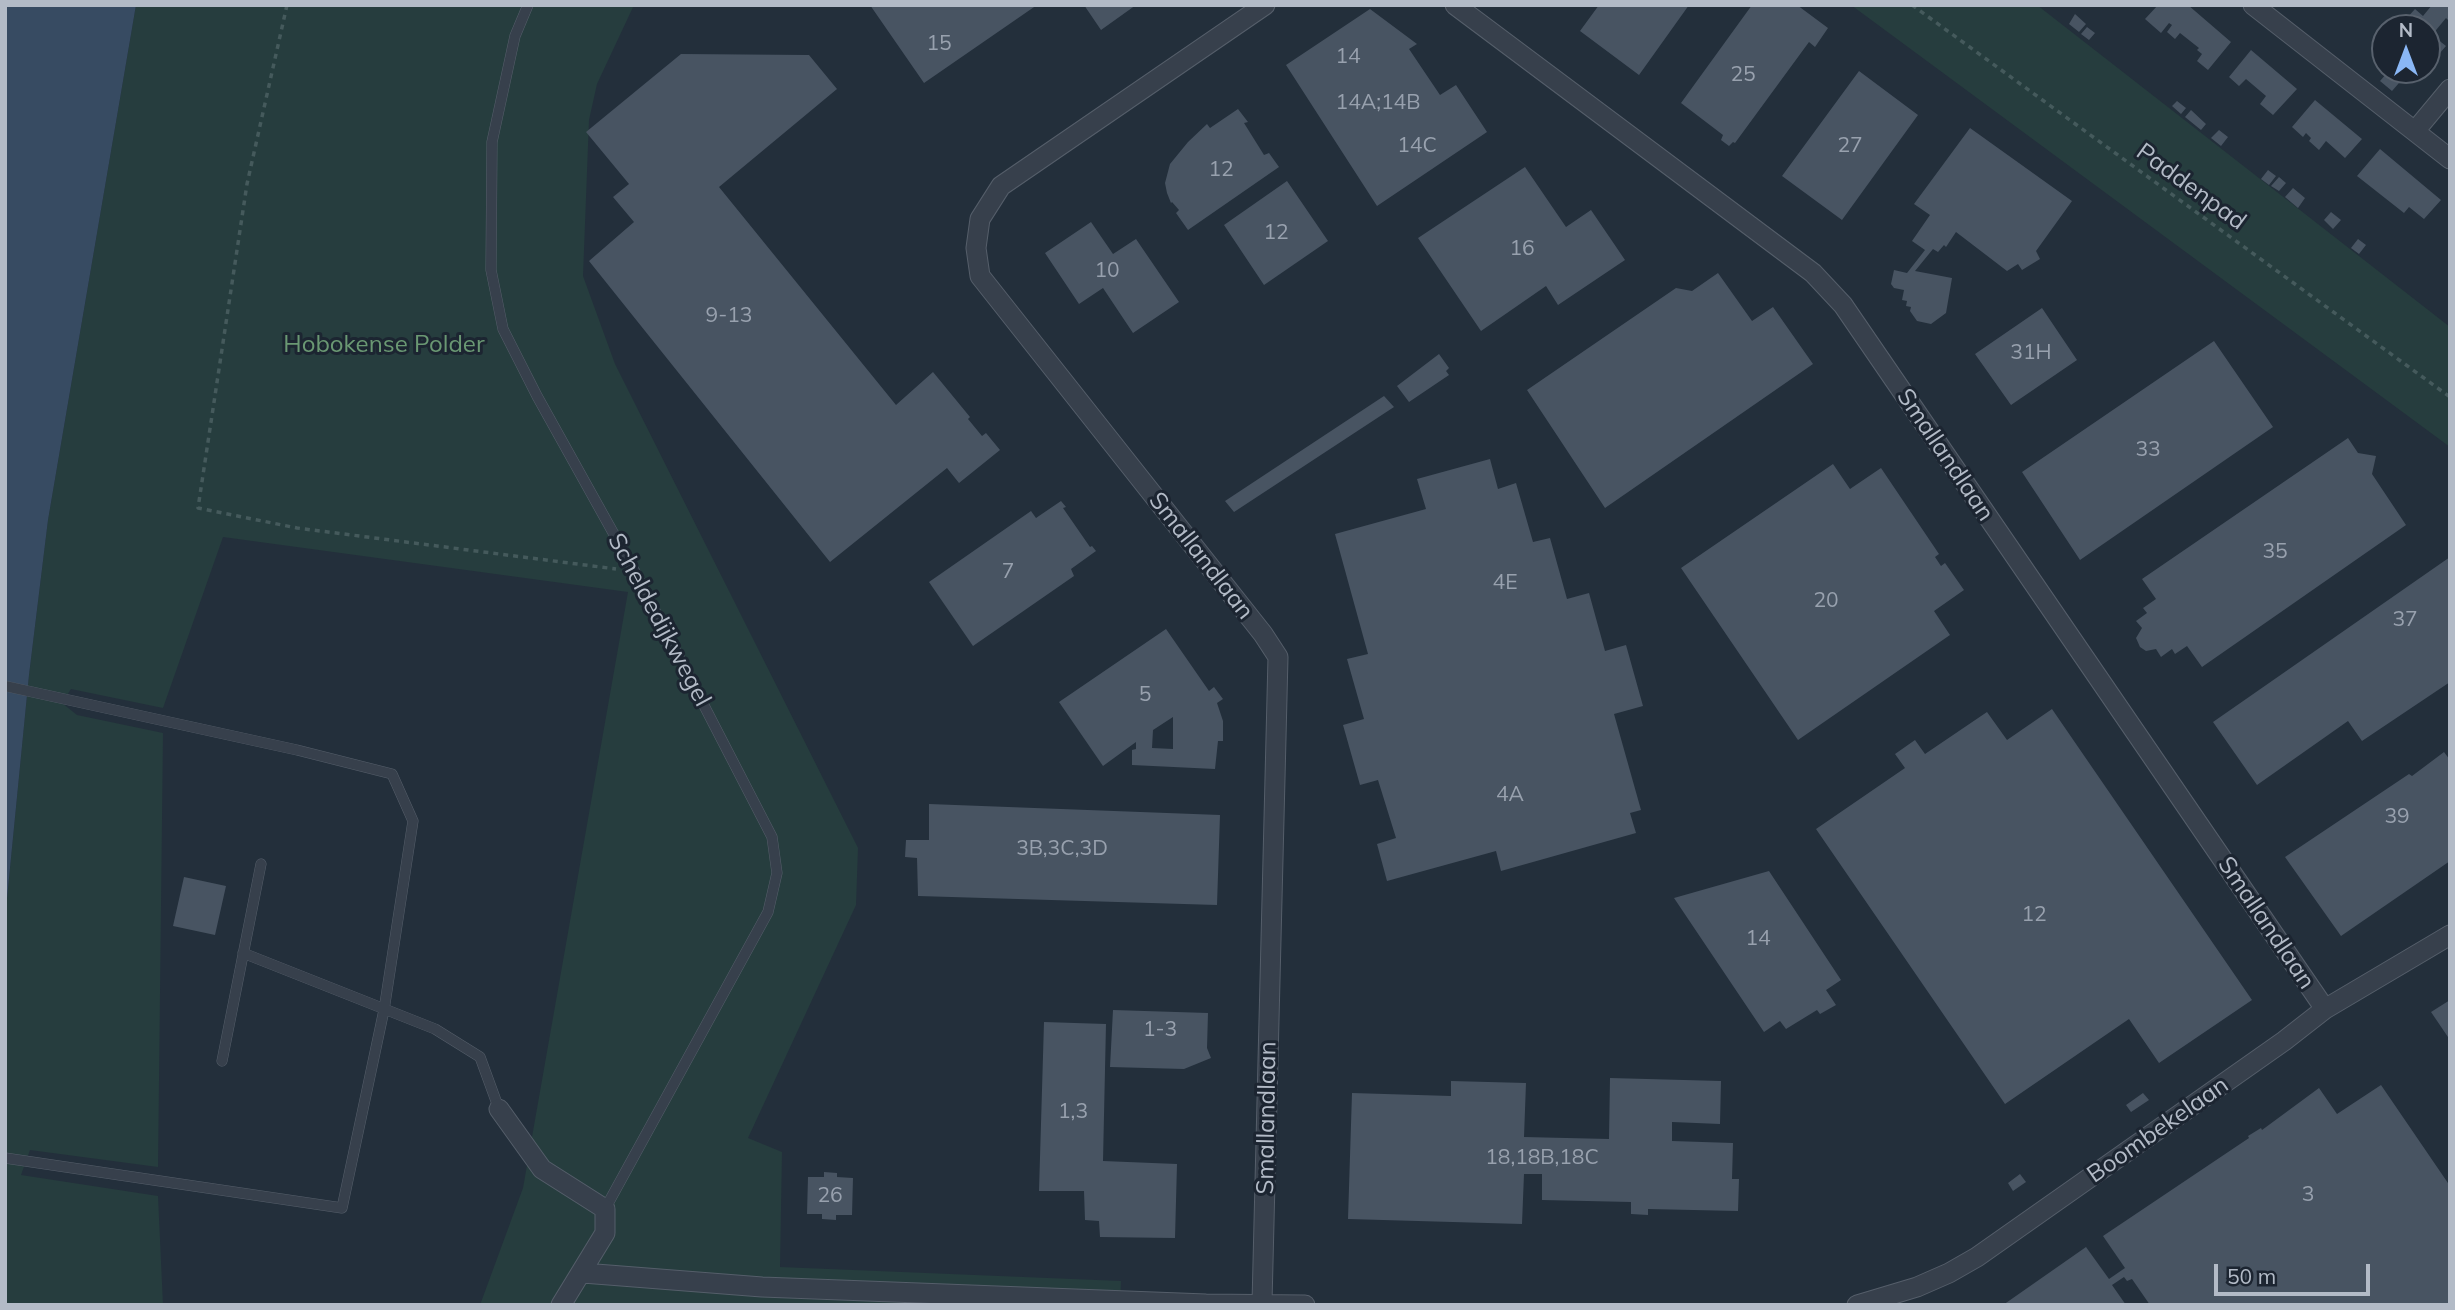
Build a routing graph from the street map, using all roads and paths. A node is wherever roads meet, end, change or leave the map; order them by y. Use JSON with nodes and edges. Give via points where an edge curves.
{"nodes":[{"id":1,"x":287,"y":5,"type":"edge"},
{"id":2,"x":528,"y":5,"type":"edge"},
{"id":3,"x":1265,"y":5,"type":"edge"},
{"id":4,"x":1455,"y":5,"type":"edge"},
{"id":5,"x":1912,"y":5,"type":"edge"},
{"id":6,"x":2253,"y":5,"type":"edge"},
{"id":7,"x":2450,"y":89,"type":"edge"},
{"id":8,"x":2415,"y":131,"type":"junction"},
{"id":9,"x":2450,"y":159,"type":"edge"},
{"id":10,"x":2450,"y":397,"type":"edge"},
{"id":11,"x":635,"y":572,"type":"junction"},
{"id":12,"x":5,"y":686,"type":"edge"},
{"id":13,"x":261,"y":864,"type":"dead end"},
{"id":14,"x":2450,"y":935,"type":"edge"},
{"id":15,"x":243,"y":953,"type":"junction"},
{"id":16,"x":2325,"y":1009,"type":"junction"},
{"id":17,"x":384,"y":1010,"type":"junction"},
{"id":18,"x":222,"y":1061,"type":"dead end"},
{"id":19,"x":499,"y":1109,"type":"joint"},
{"id":20,"x":5,"y":1158,"type":"edge"},
{"id":21,"x":605,"y":1209,"type":"junction"},
{"id":22,"x":583,"y":1273,"type":"junction"},
{"id":23,"x":1262,"y":1303,"type":"edge"},
{"id":24,"x":1206,"y":1304,"type":"edge"},
{"id":25,"x":561,"y":1305,"type":"edge"},
{"id":26,"x":1305,"y":1305,"type":"edge"},
{"id":27,"x":1857,"y":1305,"type":"edge"}],
"edges":[{"from":1,"to":11,"type":"path","via":[[247,184],[198,508],[297,528]]},
{"from":2,"to":11,"type":"lane","name":"Scheldedijkwegel","via":[[515,36],[492,142],[491,270],[503,329]]},
{"from":3,"to":23,"type":"street","name":"Smallandlaan","via":[[1001,186],[980,219],[976,248],[981,276],[1278,657]]},
{"from":4,"to":16,"type":"street","name":"Smallandlaan","via":[[1813,273],[1843,305]]},
{"from":5,"to":10,"type":"path","name":"Paddenpad"},
{"from":6,"to":8,"type":"street"},
{"from":7,"to":8,"type":"street"},
{"from":8,"to":9,"type":"street"},
{"from":11,"to":21,"type":"lane","name":"Scheldedijkwegel","via":[[772,837],[777,873],[768,912]]},
{"from":12,"to":17,"type":"lane","via":[[392,774],[413,821]]},
{"from":13,"to":15,"type":"lane"},
{"from":14,"to":16,"type":"street","name":"Boombekelaan"},
{"from":15,"to":17,"type":"lane"},
{"from":15,"to":18,"type":"lane"},
{"from":16,"to":27,"type":"street","name":"Boombekelaan","via":[[1977,1257],[1917,1287]]},
{"from":17,"to":19,"type":"lane","via":[[435,1029],[480,1057]]},
{"from":17,"to":20,"type":"lane","via":[[342,1208]]},
{"from":19,"to":21,"type":"street","via":[[541,1169]]},
{"from":21,"to":22,"type":"street","via":[[605,1233]]},
{"from":22,"to":24,"type":"street","via":[[762,1287]]},
{"from":22,"to":25,"type":"street"},
{"from":23,"to":24,"type":"street"},
{"from":23,"to":26,"type":"street"}]}
